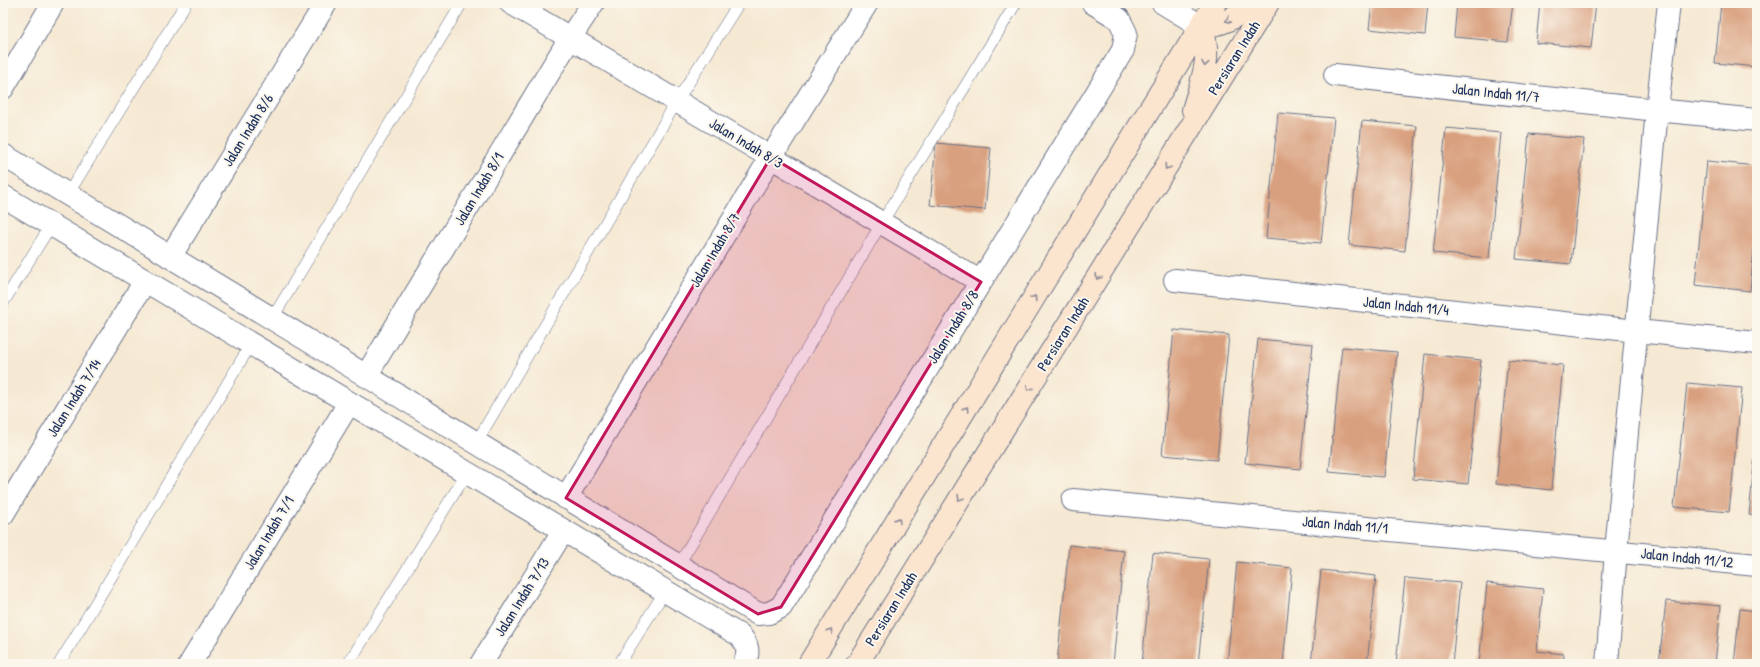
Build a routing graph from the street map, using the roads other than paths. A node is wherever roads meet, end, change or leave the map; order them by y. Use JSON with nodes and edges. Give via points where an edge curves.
{"nodes":[{"id":1,"x":53,"y":3,"type":"edge"},
{"id":2,"x":186,"y":3,"type":"edge"},
{"id":3,"x":326,"y":3,"type":"edge"},
{"id":4,"x":462,"y":3,"type":"edge"},
{"id":5,"x":511,"y":3,"type":"edge"},
{"id":6,"x":593,"y":3,"type":"edge"},
{"id":7,"x":739,"y":3,"type":"edge"},
{"id":8,"x":867,"y":3,"type":"edge"},
{"id":9,"x":1016,"y":3,"type":"edge"},
{"id":10,"x":1093,"y":3,"type":"edge"},
{"id":11,"x":1163,"y":3,"type":"edge"},
{"id":12,"x":1215,"y":3,"type":"edge"},
{"id":13,"x":1251,"y":3,"type":"edge"},
{"id":14,"x":1268,"y":3,"type":"edge"},
{"id":15,"x":1669,"y":3,"type":"edge"},
{"id":16,"x":1201,"y":26,"type":"junction"},
{"id":17,"x":570,"y":38,"type":"junction"},
{"id":18,"x":1335,"y":75,"type":"dead end"},
{"id":19,"x":3,"y":88,"type":"edge"},
{"id":20,"x":677,"y":101,"type":"junction"},
{"id":21,"x":1657,"y":110,"type":"junction"},
{"id":22,"x":1757,"y":120,"type":"edge"},
{"id":23,"x":1185,"y":138,"type":"junction"},
{"id":24,"x":3,"y":155,"type":"edge"},
{"id":25,"x":771,"y":157,"type":"junction"},
{"id":26,"x":68,"y":194,"type":"junction"},
{"id":27,"x":3,"y":196,"type":"edge"},
{"id":28,"x":882,"y":224,"type":"junction"},
{"id":29,"x":51,"y":225,"type":"junction"},
{"id":30,"x":170,"y":257,"type":"junction"},
{"id":31,"x":1175,"y":280,"type":"dead end"},
{"id":32,"x":146,"y":281,"type":"junction"},
{"id":33,"x":981,"y":282,"type":"junction"},
{"id":34,"x":3,"y":303,"type":"edge"},
{"id":35,"x":272,"y":319,"type":"junction"},
{"id":36,"x":1637,"y":331,"type":"junction"},
{"id":37,"x":1757,"y":342,"type":"edge"},
{"id":38,"x":251,"y":344,"type":"junction"},
{"id":39,"x":366,"y":376,"type":"junction"},
{"id":40,"x":349,"y":402,"type":"junction"},
{"id":41,"x":476,"y":442,"type":"junction"},
{"id":42,"x":467,"y":473,"type":"junction"},
{"id":43,"x":566,"y":498,"type":"junction"},
{"id":44,"x":1073,"y":500,"type":"dead end"},
{"id":45,"x":3,"y":514,"type":"edge"},
{"id":46,"x":564,"y":530,"type":"junction"},
{"id":47,"x":1616,"y":551,"type":"junction"},
{"id":48,"x":1757,"y":565,"type":"edge"},
{"id":49,"x":678,"y":566,"type":"junction"},
{"id":50,"x":665,"y":591,"type":"junction"},
{"id":51,"x":59,"y":664,"type":"edge"},
{"id":52,"x":190,"y":664,"type":"edge"},
{"id":53,"x":348,"y":664,"type":"edge"},
{"id":54,"x":481,"y":664,"type":"edge"},
{"id":55,"x":619,"y":664,"type":"edge"},
{"id":56,"x":744,"y":664,"type":"edge"},
{"id":57,"x":809,"y":664,"type":"edge"},
{"id":58,"x":857,"y":664,"type":"edge"},
{"id":59,"x":1608,"y":664,"type":"edge"}],
"edges":[{"from":1,"to":19,"type":"street"},
{"from":2,"to":26,"type":"lane"},
{"from":3,"to":30,"type":"street","name":"Jalan Indah 8/6"},
{"from":4,"to":35,"type":"lane"},
{"from":5,"to":17,"type":"street","name":"Jalan Indah 8/3"},
{"from":6,"to":17,"type":"street","name":"Jalan Indah 8/1"},
{"from":7,"to":20,"type":"lane"},
{"from":8,"to":25,"type":"street","name":"Jalan Indah 8/7"},
{"from":9,"to":28,"type":"lane"},
{"from":10,"to":33,"type":"street","name":"Jalan Indah 8/8","via":[[1119,19],[1126,33],[1123,50]]},
{"from":11,"to":16,"type":"street"},
{"from":12,"to":16,"type":"main road"},
{"from":13,"to":16,"type":"main road","one_way":true,"via":[[1230,21]]},
{"from":14,"to":23,"type":"main road","name":"Persiaran Indah"},
{"from":15,"to":21,"type":"street"},
{"from":16,"to":23,"type":"main road","one_way":true,"via":[[1207,53]]},
{"from":57,"to":16,"type":"main road","one_way":true},
{"from":17,"to":20,"type":"street","name":"Jalan Indah 8/3"},
{"from":17,"to":39,"type":"street","name":"Jalan Indah 8/1"},
{"from":18,"to":21,"type":"street","name":"Jalan Indah 11/7"},
{"from":20,"to":25,"type":"street","name":"Jalan Indah 8/3"},
{"from":20,"to":41,"type":"lane"},
{"from":21,"to":22,"type":"street","name":"Jalan Indah 11/7"},
{"from":21,"to":36,"type":"street"},
{"from":23,"to":58,"type":"main road","name":"Persiaran Indah","one_way":true},
{"from":24,"to":26,"type":"street"},
{"from":25,"to":28,"type":"street","name":"Jalan Indah 8/3"},
{"from":25,"to":43,"type":"street","name":"Jalan Indah 8/7"},
{"from":26,"to":30,"type":"street"},
{"from":27,"to":29,"type":"street"},
{"from":28,"to":33,"type":"street","name":"Jalan Indah 8/3"},
{"from":28,"to":49,"type":"lane"},
{"from":29,"to":32,"type":"street"},
{"from":29,"to":34,"type":"lane"},
{"from":30,"to":35,"type":"street"},
{"from":31,"to":36,"type":"street","name":"Jalan Indah 11/4"},
{"from":32,"to":38,"type":"street"},
{"from":32,"to":45,"type":"street","name":"Jalan Indah 7/14"},
{"from":33,"to":49,"type":"street","name":"Jalan Indah 8/8","via":[[781,607],[769,613],[758,614]]},
{"from":35,"to":39,"type":"street"},
{"from":36,"to":37,"type":"street","name":"Jalan Indah 11/4"},
{"from":36,"to":47,"type":"street"},
{"from":38,"to":40,"type":"street"},
{"from":38,"to":51,"type":"lane"},
{"from":39,"to":41,"type":"street"},
{"from":40,"to":42,"type":"street"},
{"from":40,"to":52,"type":"street","name":"Jalan Indah 7/1"},
{"from":41,"to":43,"type":"street"},
{"from":42,"to":46,"type":"street"},
{"from":42,"to":53,"type":"lane"},
{"from":43,"to":49,"type":"street"},
{"from":44,"to":47,"type":"street","name":"Jalan Indah 11/1"},
{"from":46,"to":50,"type":"street"},
{"from":46,"to":54,"type":"street","name":"Jalan Indah 7/13"},
{"from":47,"to":48,"type":"street","name":"Jalan Indah 11/12"},
{"from":47,"to":59,"type":"street"},
{"from":50,"to":55,"type":"lane"},
{"from":50,"to":56,"type":"street","via":[[739,635],[748,647]]}]}
